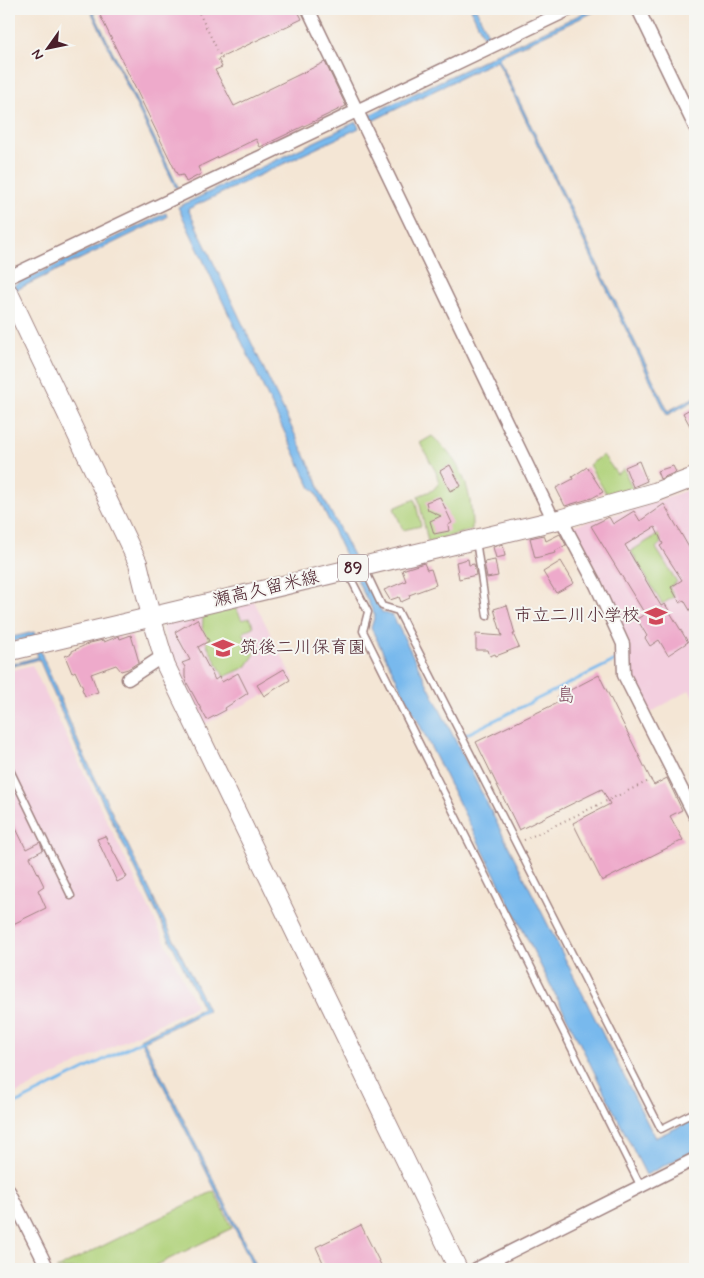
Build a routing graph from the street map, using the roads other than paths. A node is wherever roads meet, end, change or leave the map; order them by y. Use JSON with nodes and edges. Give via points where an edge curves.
{"nodes":[{"id":1,"x":308,"y":9,"type":"edge"},
{"id":2,"x":570,"y":9,"type":"edge"},
{"id":3,"x":638,"y":9,"type":"edge"},
{"id":4,"x":358,"y":111,"type":"junction"},
{"id":5,"x":695,"y":127,"type":"edge"},
{"id":6,"x":9,"y":277,"type":"edge"},
{"id":7,"x":9,"y":293,"type":"edge"},
{"id":8,"x":695,"y":477,"type":"edge"},
{"id":9,"x":558,"y":520,"type":"junction"},
{"id":10,"x":476,"y":539,"type":"junction"},
{"id":11,"x":355,"y":568,"type":"junction"},
{"id":12,"x":151,"y":616,"type":"junction"},
{"id":13,"x":487,"y":616,"type":"dead end"},
{"id":14,"x":9,"y":651,"type":"edge"},
{"id":15,"x":163,"y":656,"type":"junction"},
{"id":16,"x":128,"y":679,"type":"dead end"},
{"id":17,"x":9,"y":768,"type":"edge"},
{"id":18,"x":695,"y":816,"type":"edge"},
{"id":19,"x":71,"y":896,"type":"dead end"},
{"id":20,"x":695,"y":1112,"type":"edge"},
{"id":21,"x":695,"y":1159,"type":"edge"},
{"id":22,"x":640,"y":1185,"type":"junction"},
{"id":23,"x":9,"y":1191,"type":"edge"},
{"id":24,"x":48,"y":1269,"type":"edge"},
{"id":25,"x":458,"y":1269,"type":"edge"},
{"id":26,"x":476,"y":1269,"type":"edge"}],
"edges":[{"from":1,"to":4,"type":"street"},
{"from":2,"to":4,"type":"street"},
{"from":3,"to":5,"type":"street"},
{"from":4,"to":6,"type":"street"},
{"from":4,"to":9,"type":"street"},
{"from":7,"to":12,"type":"street","via":[[138,563]]},
{"from":8,"to":9,"type":"main road","name":"瀬高久留米線","number":"89","via":[[656,492]]},
{"from":9,"to":10,"type":"main road","name":"瀬高久留米線","number":"89"},
{"from":9,"to":18,"type":"street","via":[[596,585],[623,644],[624,674]]},
{"from":10,"to":11,"type":"main road","name":"瀬高久留米線","number":"89"},
{"from":10,"to":13,"type":"lane"},
{"from":11,"to":12,"type":"main road","name":"瀬高久留米線","number":"89"},
{"from":11,"to":20,"type":"lane","via":[[382,606],[398,611],[661,1129]]},
{"from":11,"to":22,"type":"lane","via":[[368,612],[363,632]]},
{"from":12,"to":14,"type":"main road","name":"瀬高久留米線","number":"89"},
{"from":12,"to":15,"type":"street"},
{"from":15,"to":16,"type":"street"},
{"from":15,"to":25,"type":"street"},
{"from":17,"to":19,"type":"lane"},
{"from":21,"to":22,"type":"street"},
{"from":22,"to":26,"type":"street"},
{"from":23,"to":24,"type":"street"}]}
